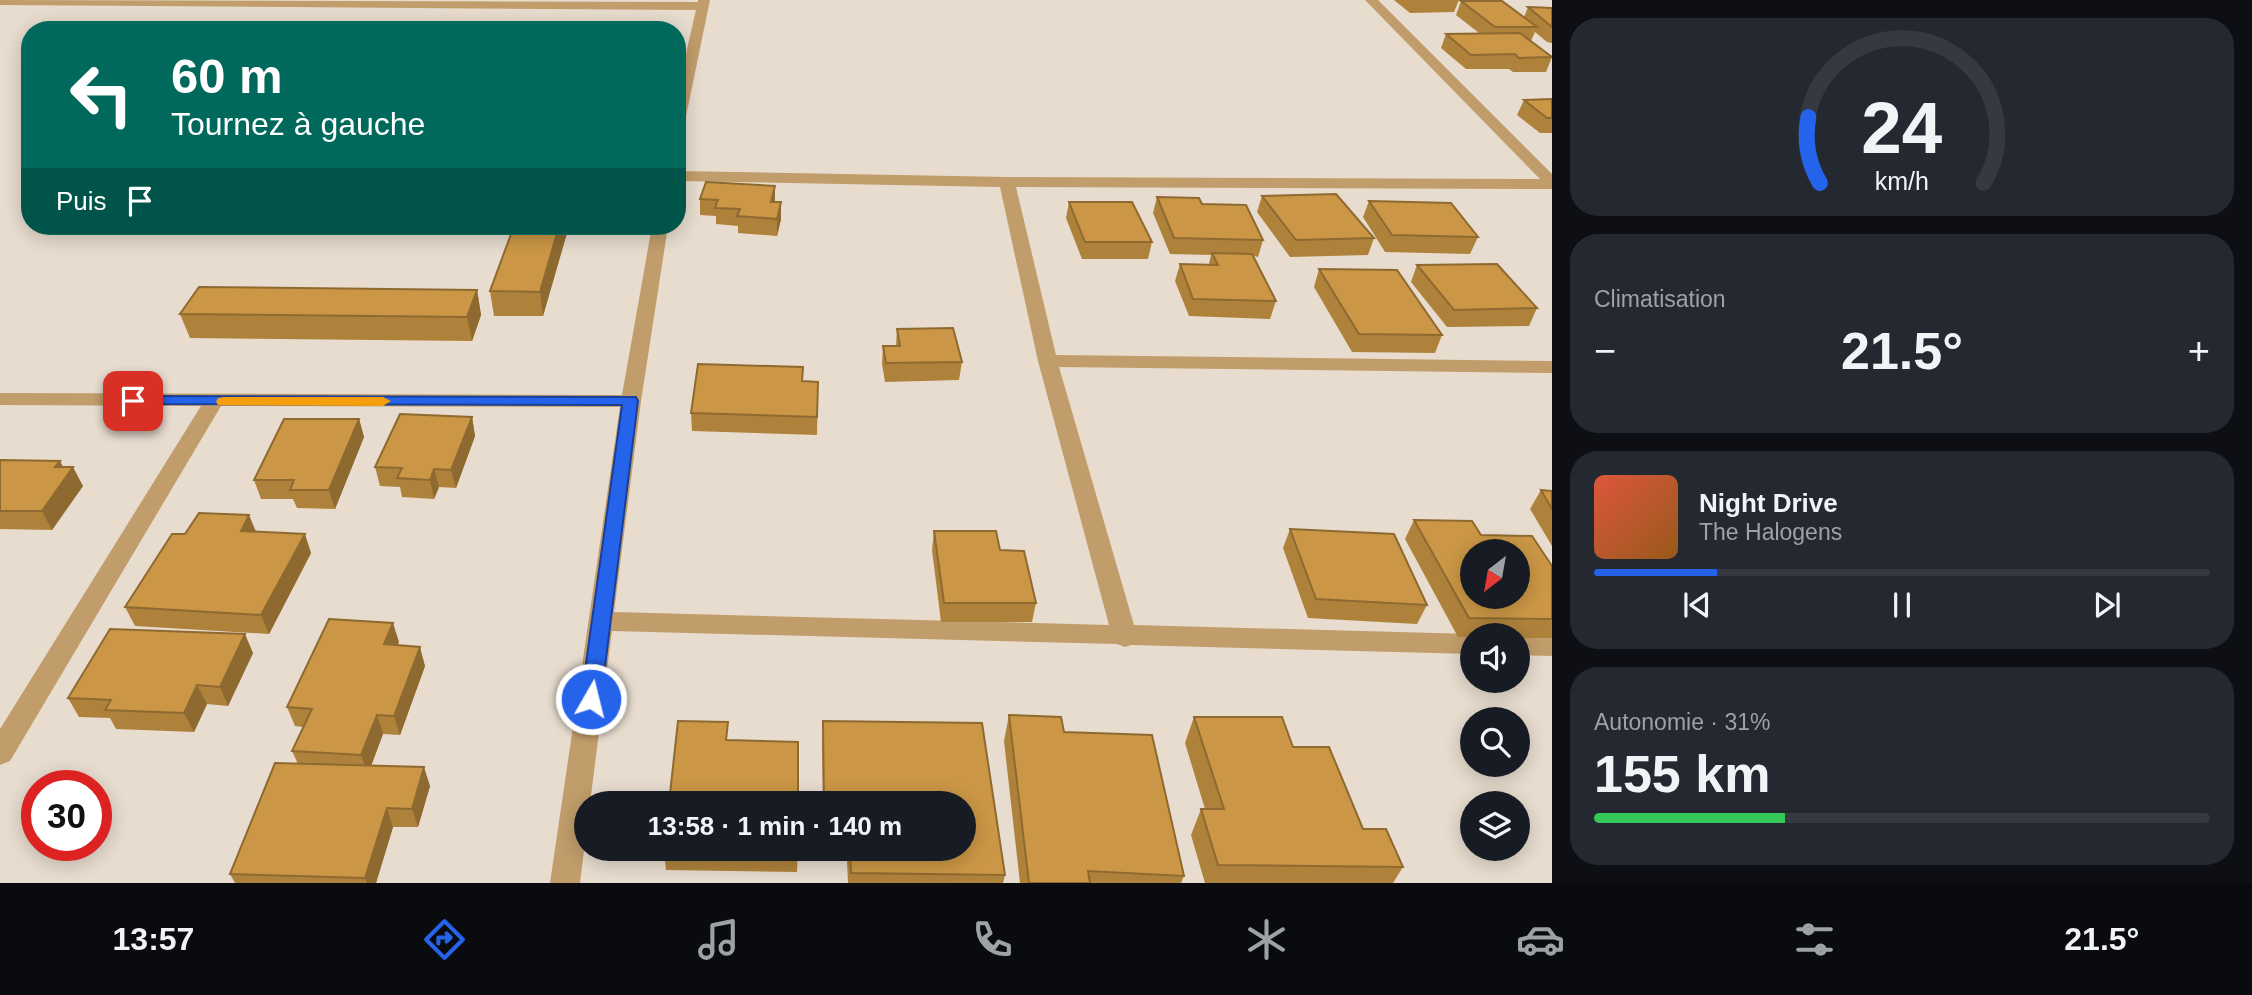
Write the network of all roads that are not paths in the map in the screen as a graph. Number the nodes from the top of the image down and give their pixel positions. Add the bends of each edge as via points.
1 (1371, 0) edge
2 (0, 1) edge
3 (203, 1) edge
4 (442, 1) edge
5 (703, 3) edge
6 (686, 83) edge
7 (686, 176) edge
8 (1007, 182) junction
9 (1552, 183) edge
10 (659, 235) edge
11 (1048, 361) junction
12 (1552, 367) edge
13 (0, 399) edge
14 (631, 401) junction
15 (213, 402) junction
16 (602, 621) junction
17 (1125, 637) junction
18 (1460, 644) edge
19 (1530, 645) edge
20 (1552, 646) edge
21 (11, 716) edge
22 (0, 753) edge
23 (565, 883) edge

1 - 9 street
2 - 3 street
3 - 4 street
4 - 5 street
5 - 6 street
7 - 8 street
8 - 9 street
8 - 11 street
10 - 14 street
11 - 12 street
11 - 17 street
13 - 15 street
14 - 15 street
14 - 16 street
15 - 21 street
16 - 17 street
16 - 23 street
17 - 18 street
19 - 20 street
21 - 22 street

